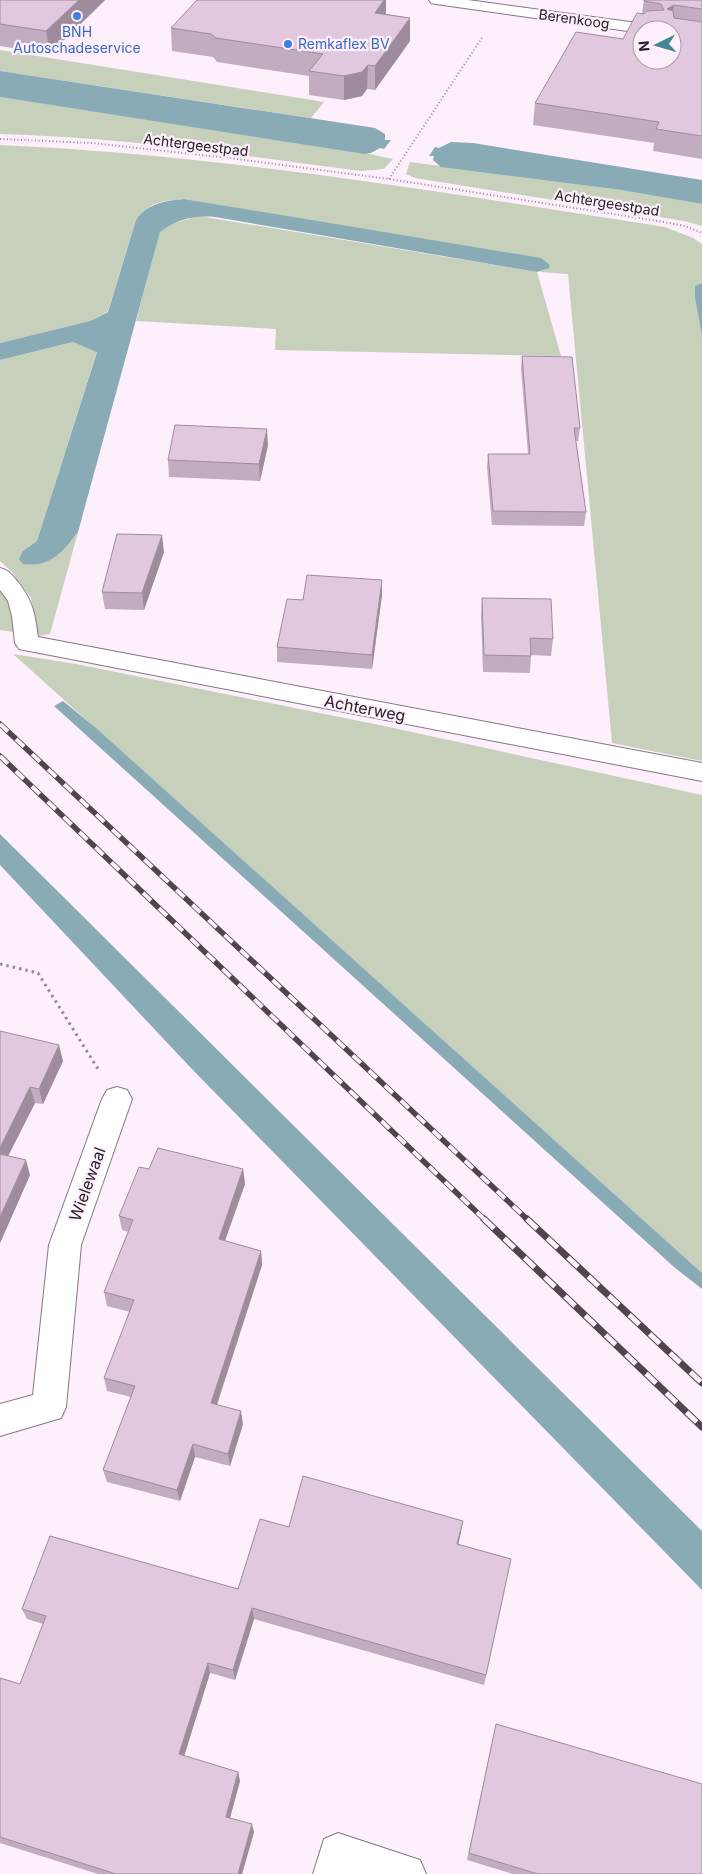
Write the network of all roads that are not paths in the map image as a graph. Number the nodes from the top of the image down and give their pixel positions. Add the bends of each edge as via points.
1 (436, 0) edge
2 (632, 27) edge
3 (0, 575) edge
4 (702, 772) edge
5 (117, 1099) road end
6 (0, 1420) edge
7 (333, 1874) edge
8 (406, 1874) edge

1 - 2 street, Berenkoog
3 - 4 street, Achterweg via 19,600 28,643
5 - 6 street, Wielewaal via 65,1245 49,1406
7 - 8 street via 338,1852

